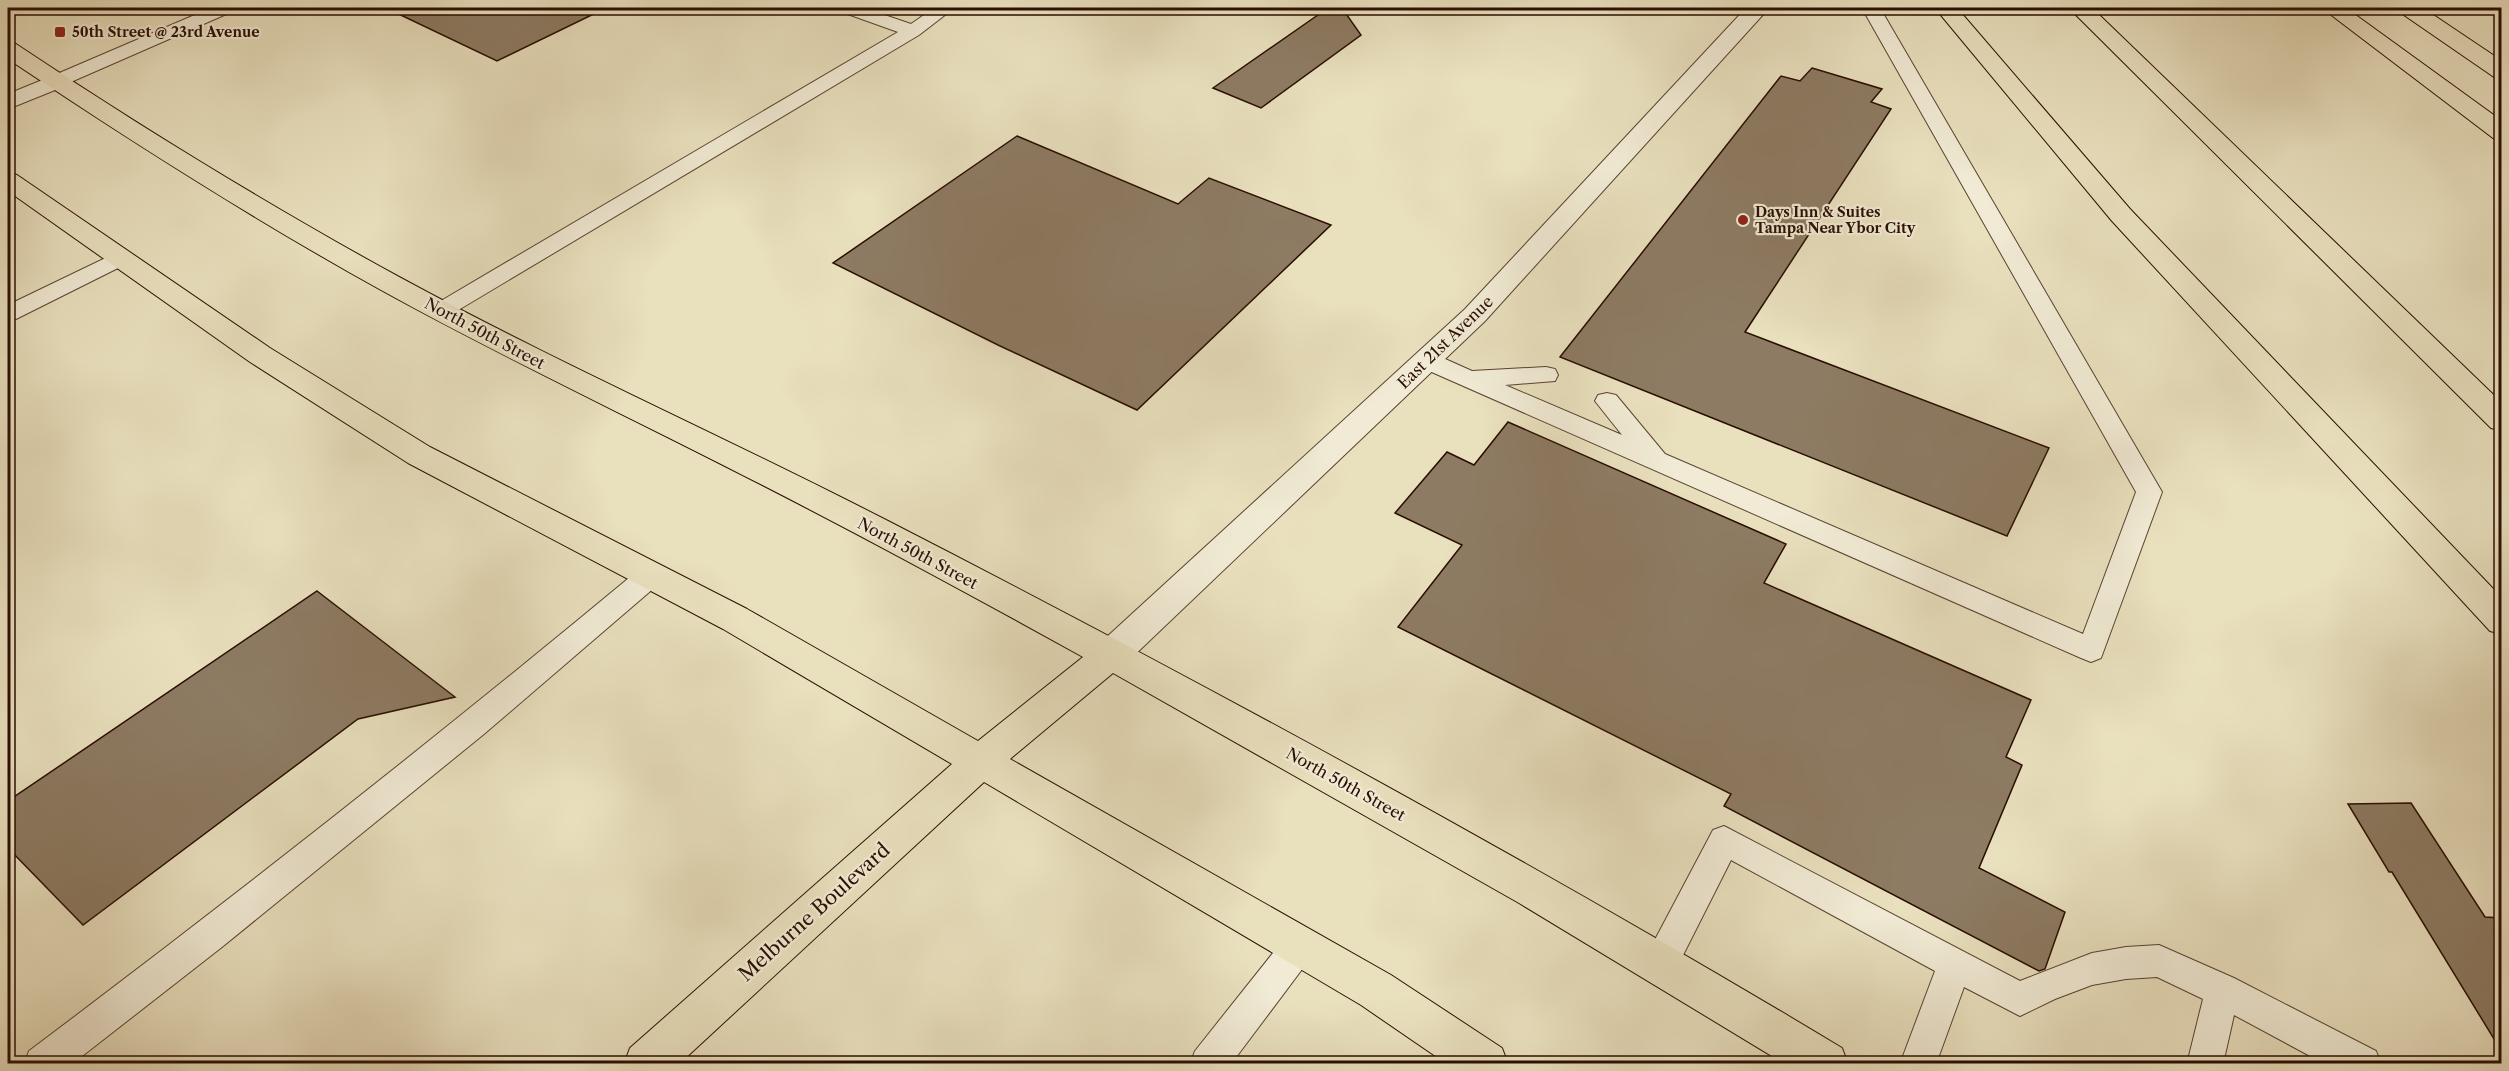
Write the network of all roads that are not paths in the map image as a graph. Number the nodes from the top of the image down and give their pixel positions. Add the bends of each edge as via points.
1 (225, 8) edge
2 (848, 8) edge
3 (945, 8) edge
4 (1758, 8) edge
5 (1871, 8) edge
6 (1946, 8) edge
7 (2080, 8) edge
8 (2333, 8) edge
9 (2409, 8) edge
10 (913, 31) junction
11 (8, 48) edge
12 (2502, 72) edge
13 (57, 81) junction
14 (8, 102) edge
15 (2502, 133) edge
16 (8, 180) edge
17 (120, 258) junction
18 (442, 310) junction
19 (8, 314) edge
20 (1426, 360) junction
21 (1546, 375) dead end
22 (1468, 379) junction
23 (1608, 401) dead end
24 (2502, 421) edge
25 (1659, 462) junction
26 (651, 575) junction
27 (2502, 621) edge
28 (1111, 655) junction
29 (982, 760) junction
30 (1300, 945) junction
31 (1661, 963) junction
32 (1955, 964) junction
33 (2222, 990) junction
34 (42, 1064) edge
35 (646, 1064) edge
36 (1208, 1064) edge
37 (1486, 1064) edge
38 (1826, 1064) edge
39 (1918, 1064) edge
40 (2205, 1064) edge
41 (2363, 1064) edge

1 - 13 lane
2 - 10 lane
3 - 10 lane
4 - 20 street, East 21st Avenue via 1475,315
5 - 25 lane via 2149,492 2091,650
6 - 27 main road via 2121,215
7 - 24 main road
8 - 15 main road
9 - 12 main road
10 - 18 lane
11 - 13 main road, North 50th Street
13 - 14 street
13 - 18 main road, North 50th Street via 166,151
16 - 17 main road
17 - 19 lane
17 - 26 main road via 260,355 419,455
18 - 28 main road, North 50th Street via 830,505
20 - 22 lane
20 - 28 street, East 21st Avenue
21 - 22 lane
22 - 25 lane
23 - 25 lane
26 - 29 main road
26 - 34 lane via 473,725 210,936
28 - 29 main road, Melburne Boulevard
28 - 31 main road, North 50th Street via 1456,844
29 - 30 main road
29 - 35 main road, Melburne Boulevard
30 - 36 lane
30 - 37 main road via 1376,990
31 - 32 lane via 1724,840
31 - 38 main road, North 50th Street
32 - 33 lane via 2020,999 2092,969 2159,961
32 - 39 lane
33 - 40 lane
33 - 41 lane

